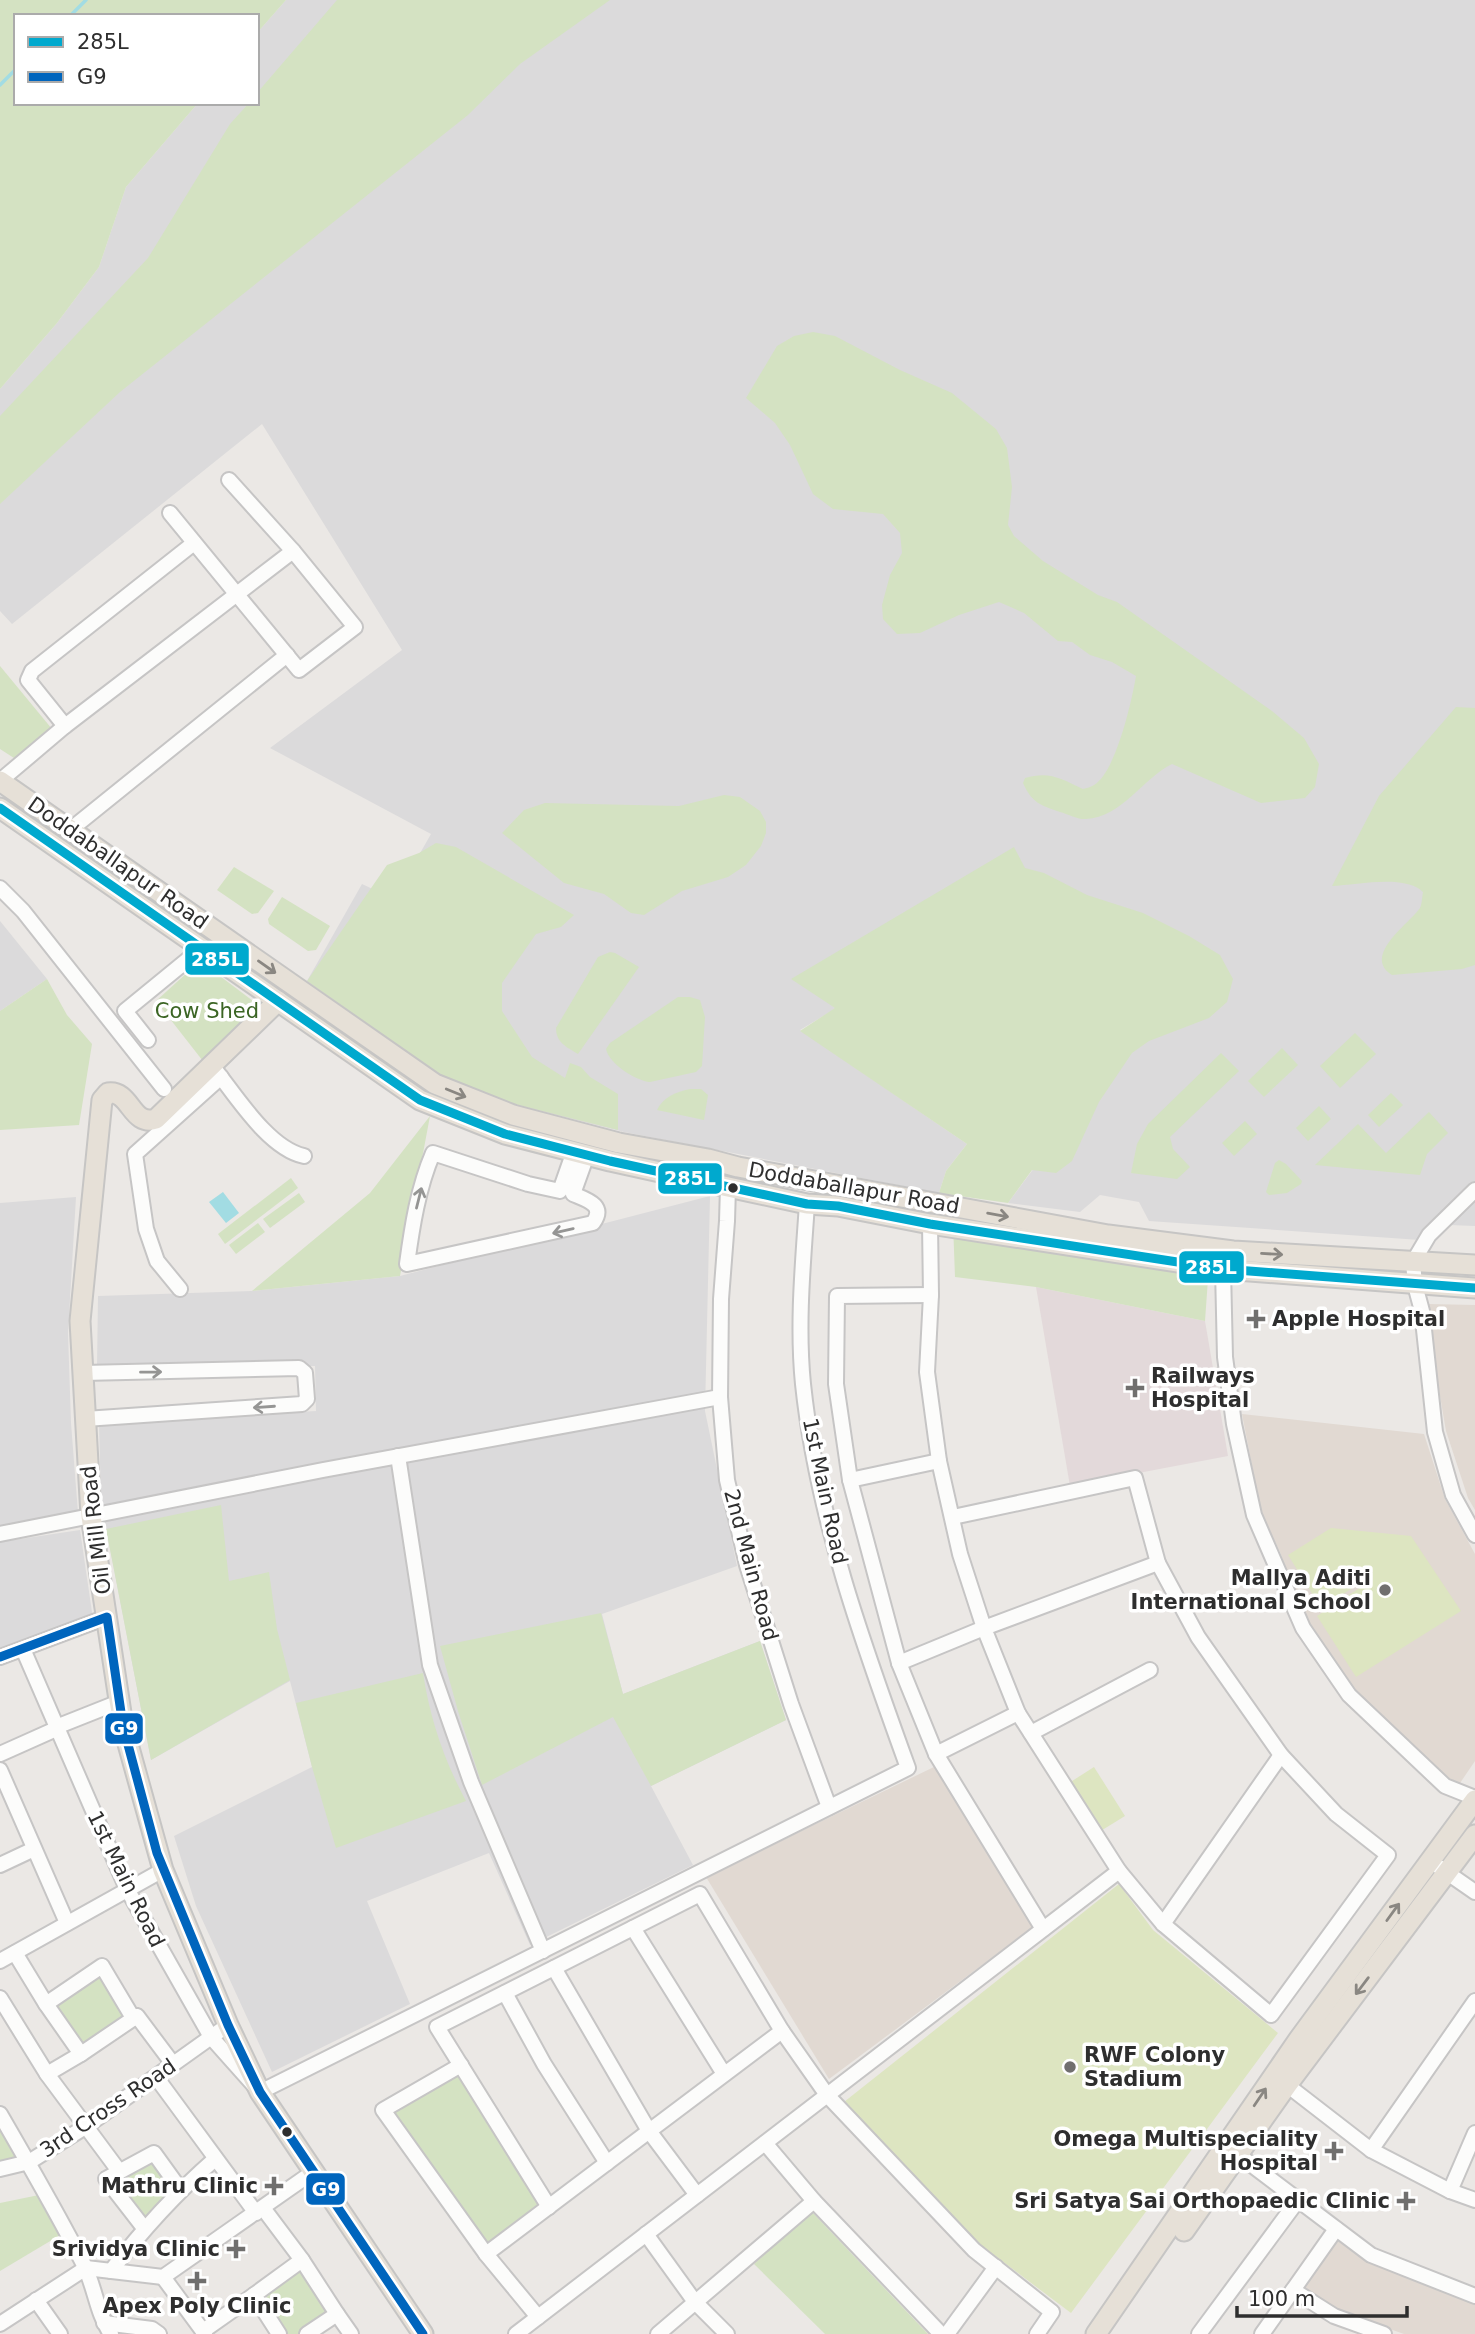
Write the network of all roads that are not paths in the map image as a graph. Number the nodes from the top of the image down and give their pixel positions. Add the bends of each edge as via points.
1 (229, 480) dead end
2 (170, 513) dead end
3 (194, 543) junction
4 (293, 551) junction
5 (237, 595) junction
6 (287, 655) junction
7 (65, 726) junction
8 (0, 781) edge
9 (0, 808) edge
10 (70, 830) junction
11 (0, 888) edge
12 (202, 948) junction
13 (278, 1001) junction
14 (148, 1040) dead end
15 (217, 1071) junction
16 (164, 1089) dead end
17 (159, 1124) junction
18 (580, 1153) junction
19 (624, 1154) junction
20 (304, 1156) dead end
21 (728, 1187) junction
22 (1475, 1190) edge
23 (566, 1193) junction
24 (807, 1203) junction
25 (930, 1224) junction
26 (1413, 1262) junction
27 (1475, 1265) edge
28 (1223, 1269) junction
29 (1415, 1284) junction
30 (1475, 1288) edge
31 (180, 1289) dead end
32 (931, 1295) junction
33 (83, 1373) junction
34 (720, 1397) junction
35 (85, 1419) junction
36 (398, 1456) junction
37 (939, 1461) junction
38 (850, 1480) junction
39 (91, 1516) junction
40 (953, 1517) junction
41 (0, 1534) edge
42 (1475, 1535) edge
43 (1158, 1563) junction
44 (107, 1617) junction
45 (984, 1628) junction
46 (23, 1649) junction
47 (0, 1657) edge
48 (899, 1663) junction
49 (1150, 1671) dead end
50 (119, 1702) junction
51 (1018, 1713) junction
52 (56, 1728) junction
53 (1031, 1733) junction
54 (0, 1754) edge
55 (936, 1754) junction
56 (1281, 1755) junction
57 (0, 1770) edge
58 (1445, 1786) junction
59 (1475, 1799) edge
60 (829, 1807) junction
61 (1461, 1818) junction
62 (1475, 1835) edge
63 (34, 1849) junction
64 (1430, 1861) junction
65 (0, 1865) edge
66 (163, 1870) junction
67 (1119, 1871) junction
68 (1447, 1872) junction
69 (127, 1889) junction
70 (1475, 1892) edge
71 (67, 1923) junction
72 (1163, 1924) junction
73 (633, 1928) junction
74 (1043, 1929) junction
75 (543, 1951) junction
76 (15, 1953) junction
77 (0, 1961) edge
78 (554, 1968) junction
79 (505, 1993) junction
80 (0, 1998) edge
81 (1475, 2001) edge
82 (47, 2004) junction
83 (133, 2018) junction
84 (228, 2025) junction
85 (782, 2031) junction
86 (211, 2037) junction
87 (81, 2054) junction
88 (173, 2064) junction
89 (461, 2064) junction
90 (47, 2074) junction
91 (724, 2074) junction
92 (156, 2077) junction
93 (1287, 2085) junction
94 (260, 2092) junction
95 (827, 2095) junction
96 (0, 2114) edge
97 (85, 2127) junction
98 (649, 2131) junction
99 (1475, 2133) edge
100 (765, 2143) junction
101 (1233, 2150) junction
102 (1371, 2150) junction
103 (215, 2159) junction
104 (29, 2162) junction
105 (607, 2163) junction
106 (0, 2169) edge
107 (120, 2171) junction
108 (313, 2172) junction
109 (180, 2189) junction
110 (1450, 2191) junction
111 (697, 2195) junction
112 (1298, 2200) junction
113 (1475, 2200) edge
114 (814, 2202) junction
115 (549, 2207) junction
116 (260, 2210) junction
117 (144, 2228) junction
118 (1336, 2229) junction
119 (646, 2234) junction
120 (486, 2254) junction
121 (302, 2260) junction
122 (996, 2267) junction
123 (86, 2268) junction
124 (111, 2271) junction
125 (163, 2277) junction
126 (1293, 2290) junction
127 (254, 2295) junction
128 (1475, 2296) edge
129 (36, 2300) junction
130 (695, 2302) junction
131 (337, 2314) junction
132 (2, 2317) edge
133 (538, 2317) junction
134 (108, 2329) edge
135 (204, 2332) edge
136 (60, 2334) edge
137 (159, 2334) edge
138 (279, 2334) edge
139 (307, 2334) edge
140 (351, 2334) edge
141 (424, 2334) edge
142 (516, 2334) edge
143 (658, 2334) edge
144 (726, 2334) edge
145 (944, 2334) edge
146 (1037, 2334) edge
147 (1096, 2334) edge
148 (1110, 2334) edge
149 (1199, 2334) edge
150 (1262, 2334) edge
151 (1384, 2334) edge

1 - 4 street
2 - 3 street
3 - 5 street
3 - 7 street via 32,671 28,680
4 - 5 street
4 - 6 street via 355,628 299,670
5 - 6 street
5 - 7 street
6 - 10 street
7 - 8 street
8 - 10 main road, Doddaballapur Road
9 - 12 main road, Doddaballapur Road
10 -> 19 main road, Doddaballapur Road via 435,1084
11 - 16 street
12 - 13 main road, Doddaballapur Road
12 - 14 street via 125,1011
13 - 15 main road
13 - 18 main road, Doddaballapur Road via 420,1100 505,1133
15 - 17 main road
15 - 20 street via 260,1126 293,1154
17 - 31 street via 135,1154 146,1229 157,1261
17 - 33 main road, Oil Mill Road via 140,1118 115,1092 102,1100 80,1321
18 - 19 main road, Doddaballapur Road
18 - 23 street
19 - 21 main road, Doddaballapur Road
19 -> 26 main road, Doddaballapur Road via 804,1180 1108,1235 1233,1251
21 - 24 main road, Doddaballapur Road
21 - 34 street, 2nd Main Road
22 - 26 street via 1429,1235
23 -> 23 street via 591,1201 596,1221 407,1264 412,1225 433,1153
24 - 25 main road, Doddaballapur Road
24 - 60 street, 1st Main Road via 801,1289 803,1383 814,1457 832,1539 908,1768
25 - 28 main road, Doddaballapur Road
25 - 32 street
26 - 27 main road, Doddaballapur Road
26 - 29 street
28 - 29 main road, Doddaballapur Road
28 - 58 street via 1225,1357 1254,1515 1303,1628 1349,1696
29 - 30 main road, Doddaballapur Road
29 - 42 street via 1435,1432 1453,1495
32 - 37 street via 927,1372
32 - 38 street via 837,1296 836,1384
33 - 35 main road, Oil Mill Road
33 -> 35 street via 299,1368 305,1373 307,1399 302,1404
34 - 36 street
34 - 60 street, 2nd Main Road via 727,1480 747,1565
35 - 39 main road, Oil Mill Road
36 - 39 street
36 - 75 street via 430,1665 471,1782
37 - 38 street
37 - 40 street
38 - 48 street
39 - 41 street
39 - 44 main road, Oil Mill Road
40 - 43 street via 1135,1478
40 - 45 street
43 - 45 street
43 - 56 street via 1198,1637
44 - 46 street
44 - 50 main road, Oil Mill Road
45 - 48 street
45 - 51 street
46 - 47 street
46 - 52 street, 1st Main Road
48 - 55 street
49 - 53 street
50 - 52 street
50 - 66 main road, Oil Mill Road
51 - 53 street
51 - 55 street
52 - 54 street
52 - 69 street, 1st Main Road
53 - 67 street
55 - 74 street
56 - 72 street
56 - 72 street via 1336,1814 1388,1855 1271,2015
57 - 63 street
58 - 59 street
58 - 61 street
59 - 61 main road
60 - 75 street
61 - 64 main road
62 - 68 main road
63 - 65 street
63 - 71 street
64 - 68 street
101 -> 64 main road via 1299,2039
66 - 69 street
66 - 84 main road, Oil Mill Road
67 - 72 street
67 - 74 street
68 - 70 street
68 -> 93 main road
69 - 71 street
69 - 86 street, 1st Main Road
71 - 76 street
73 - 78 street
73 - 85 street via 700,1894
73 - 91 street
74 - 95 street
75 - 94 street
76 - 77 street
76 - 82 street
78 - 79 street
78 - 98 street
79 - 89 street via 437,2027
79 - 105 street
80 - 90 street
81 - 102 street
82 - 83 street via 102,1966
82 - 87 street
83 - 87 street
83 - 88 street via 137,2016
84 - 86 street, 3rd Cross Road
84 - 94 main road, Oil Mill Road
85 - 91 street
85 - 95 street
86 - 88 street, 3rd Cross Road
86 - 94 street, 1st Main Road
87 - 90 street
88 - 92 street, 3rd Cross Road
89 - 115 street
89 - 120 street via 383,2110
90 - 97 street
91 - 98 street
92 - 97 street, 3rd Cross Road
92 - 103 street
93 - 101 main road
93 - 102 street
94 - 108 main road, Oil Mill Road
95 - 100 street
95 - 122 street via 974,2250
96 - 104 street
97 - 104 street, 3rd Cross Road
97 - 107 street
98 - 105 street
98 - 111 street
99 - 110 street
100 - 111 street
100 - 114 street
101 - 112 street
101 - 147 main road
101 - 148 main road
102 - 110 street
103 - 109 street
103 - 116 street
104 - 106 street, 3rd Cross Road
104 - 123 street
105 - 115 street
107 - 109 street via 154,2152
107 - 117 street via 106,2179
108 - 116 street
108 - 141 main road, Oil Mill Road
109 - 117 street
110 - 113 street
111 - 119 street
112 - 118 street
112 - 149 street
114 - 130 street
114 - 145 street
115 - 120 street
116 - 121 street
116 - 125 street
117 - 124 street
118 - 126 street
118 - 128 street via 1371,2255
119 - 130 street
119 - 133 street
120 - 133 street
121 - 127 street
121 - 131 street
122 - 145 street
122 - 146 street via 1052,2312
123 - 124 street
123 - 129 street
123 - 134 street
124 - 125 street
125 - 135 street
126 - 150 street
126 - 151 street via 1334,2316
127 - 135 street
127 - 138 street
129 - 132 street
129 - 136 street
130 - 143 street
130 - 144 street
131 - 139 street
131 - 140 street
133 - 142 street
134 - 137 street via 152,2329

